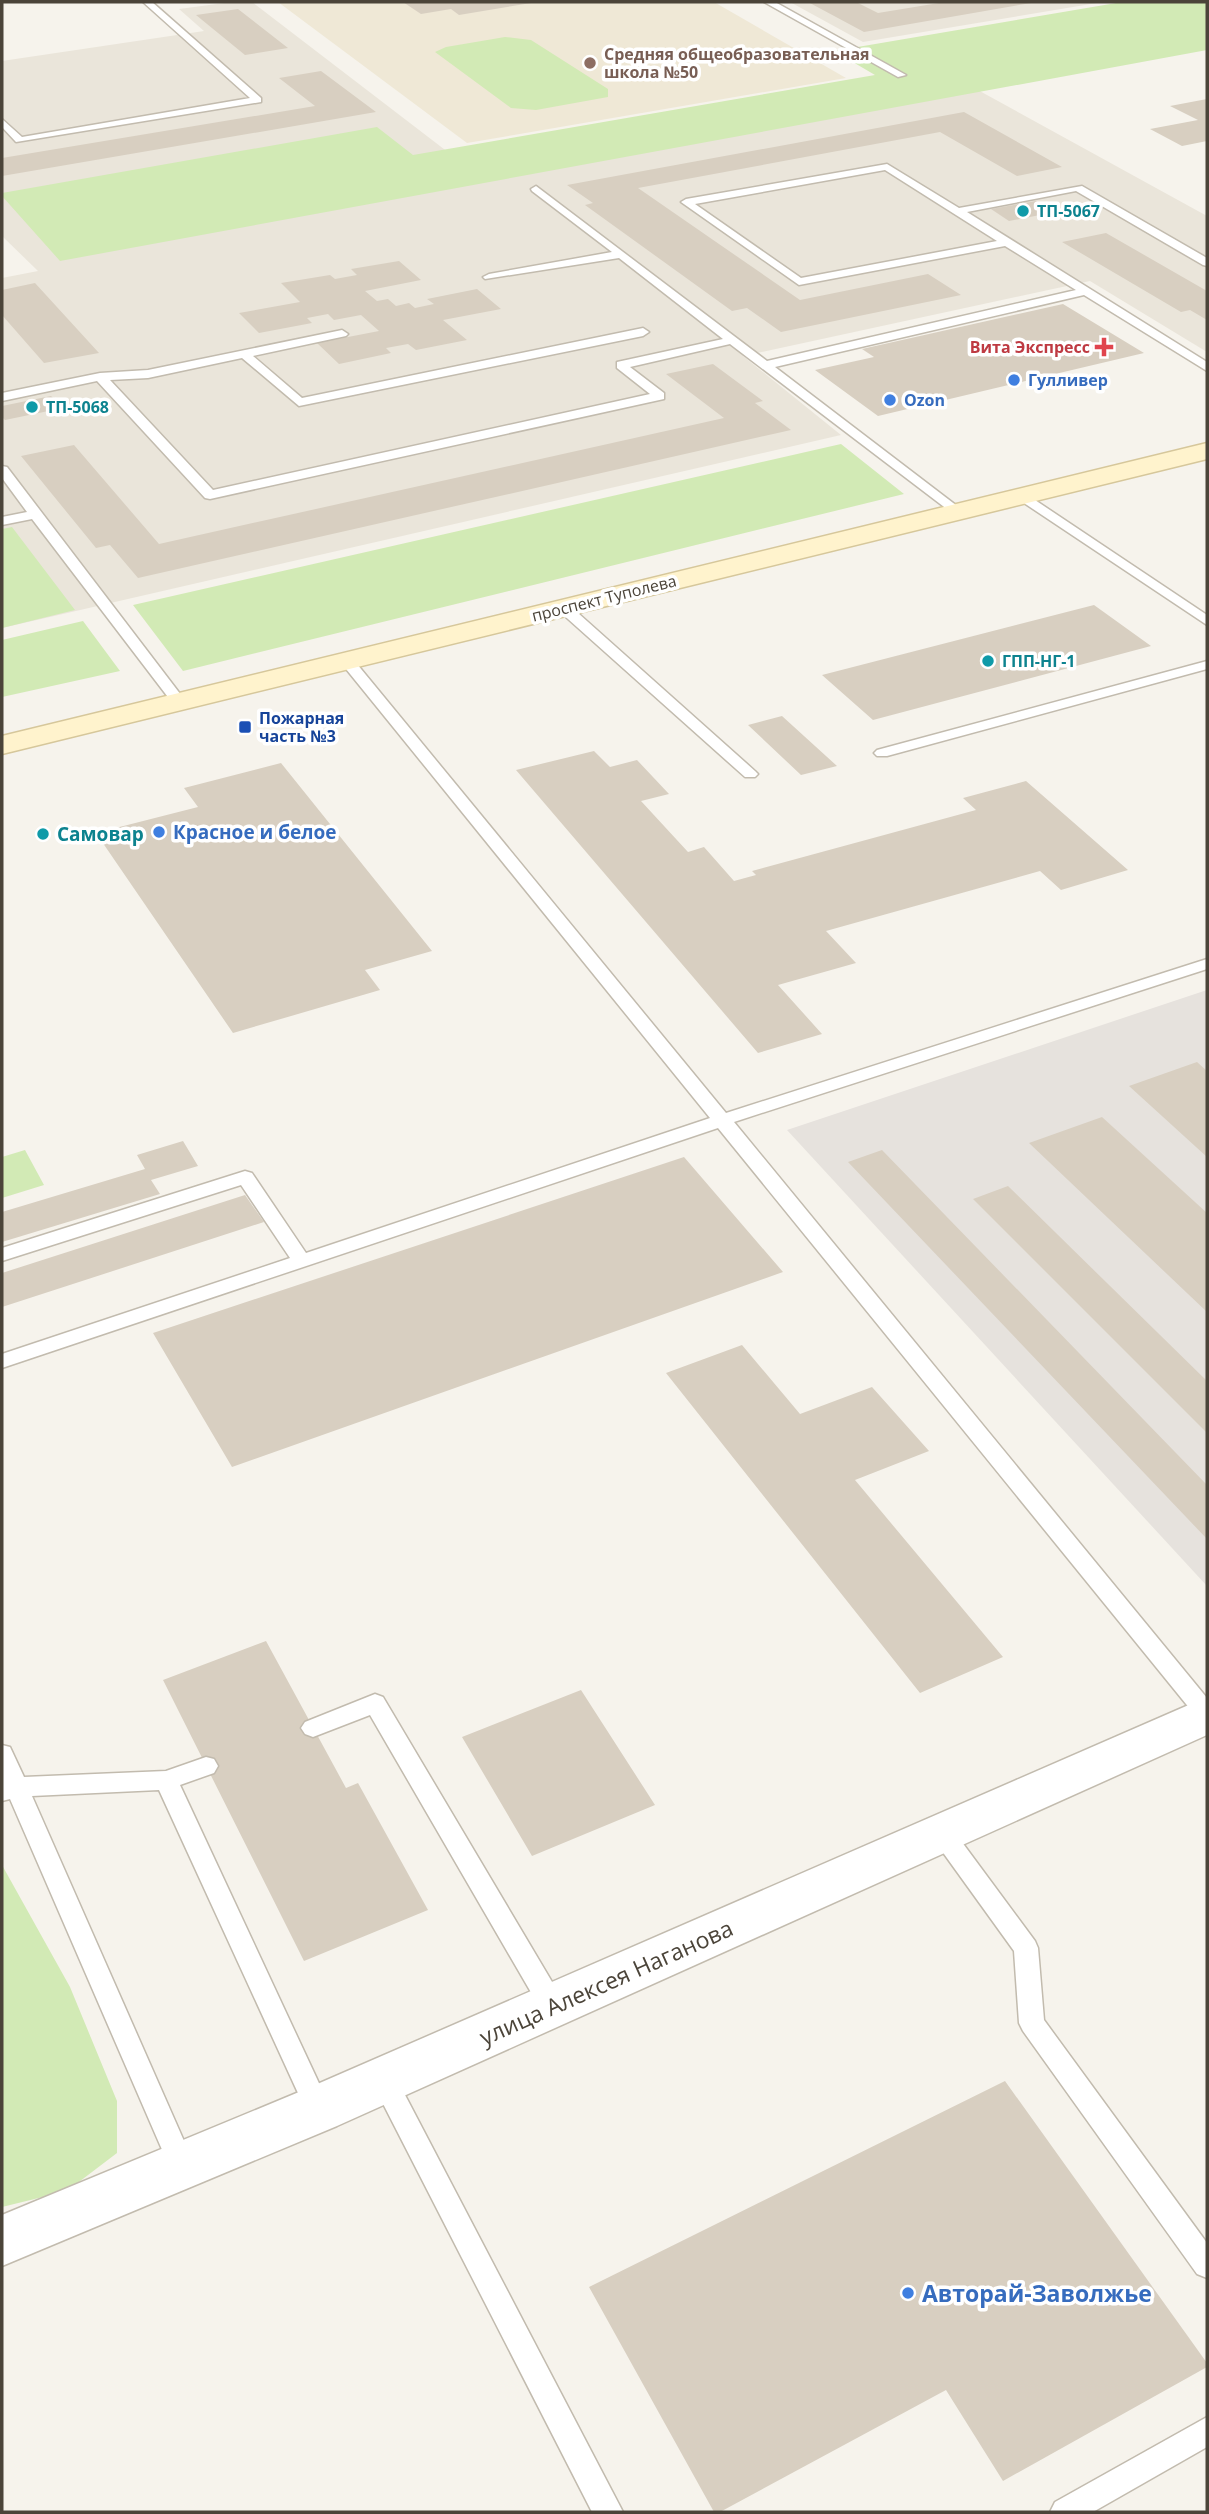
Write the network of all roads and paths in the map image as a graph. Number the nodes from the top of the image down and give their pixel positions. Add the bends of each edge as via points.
1 (147, 2) edge
2 (769, 2) edge
3 (901, 75) dead end
4 (2, 122) edge
5 (536, 189) dead end
6 (958, 211) junction
7 (1007, 242) junction
8 (622, 254) junction
9 (1207, 263) edge
10 (489, 277) dead end
11 (1086, 291) junction
12 (643, 332) dead end
13 (342, 334) dead end
14 (733, 340) junction
15 (245, 355) junction
16 (766, 365) junction
17 (1207, 367) edge
18 (100, 377) junction
19 (2, 397) edge
20 (1207, 451) edge
21 (2, 470) edge
22 (1023, 496) junction
23 (956, 512) junction
24 (35, 513) junction
25 (2, 521) edge
26 (564, 608) junction
27 (1207, 621) edge
28 (348, 660) junction
29 (1207, 665) edge
30 (179, 702) junction
31 (2, 745) edge
32 (882, 753) dead end
33 (750, 774) dead end
34 (1207, 964) edge
35 (723, 1120) junction
36 (2, 1255) edge
37 (302, 1261) junction
38 (2, 1361) edge
39 (1207, 1714) edge
40 (313, 1728) dead end
41 (2, 1754) edge
42 (206, 1766) dead end
43 (166, 1780) junction
44 (9, 1790) edge
45 (942, 1833) junction
46 (552, 2005) junction
47 (384, 2080) junction
48 (318, 2109) junction
49 (182, 2167) junction
50 (2, 2241) edge
51 (1207, 2265) edge
52 (1207, 2431) edge
53 (608, 2512) edge
54 (1065, 2512) edge

1 - 4 lane via 258,100 20,140
2 - 3 lane
5 - 8 lane
6 - 7 lane
6 - 7 lane via 887,167 686,202 799,282
6 - 9 lane via 1078,188
7 - 11 lane
8 - 10 lane
8 - 14 lane
11 - 16 lane
11 - 17 lane
12 - 15 lane via 299,402
13 - 15 lane
14 - 16 lane
14 - 18 lane via 621,365 660,396 210,495
15 - 18 lane via 148,374
16 - 23 lane
18 - 19 lane
20 - 22 main road, проспект Туполева
21 - 24 lane
22 - 23 main road, проспект Туполева
22 - 27 lane
23 - 26 main road, проспект Туполева
24 - 25 lane
24 - 30 lane
26 - 28 main road, проспект Туполева
26 - 33 lane
28 - 30 main road, проспект Туполева
28 - 35 lane
29 - 32 lane
30 - 31 main road, проспект Туполева
34 - 35 lane
35 - 37 lane
35 - 39 lane
36 - 37 lane via 245,1177
37 - 38 lane
39 - 45 street, улица Алексея Наганова
40 - 46 lane via 375,1703
41 - 44 lane
42 - 43 lane
43 - 44 lane
43 - 48 lane
44 - 49 lane
45 - 46 street, улица Алексея Наганова
45 - 51 lane via 1026,1948 1032,2023
46 - 47 street, улица Алексея Наганова
47 - 48 street, улица Алексея Наганова
47 - 53 lane
48 - 49 street, улица Алексея Наганова
49 - 50 street, улица Алексея Наганова
52 - 54 lane

